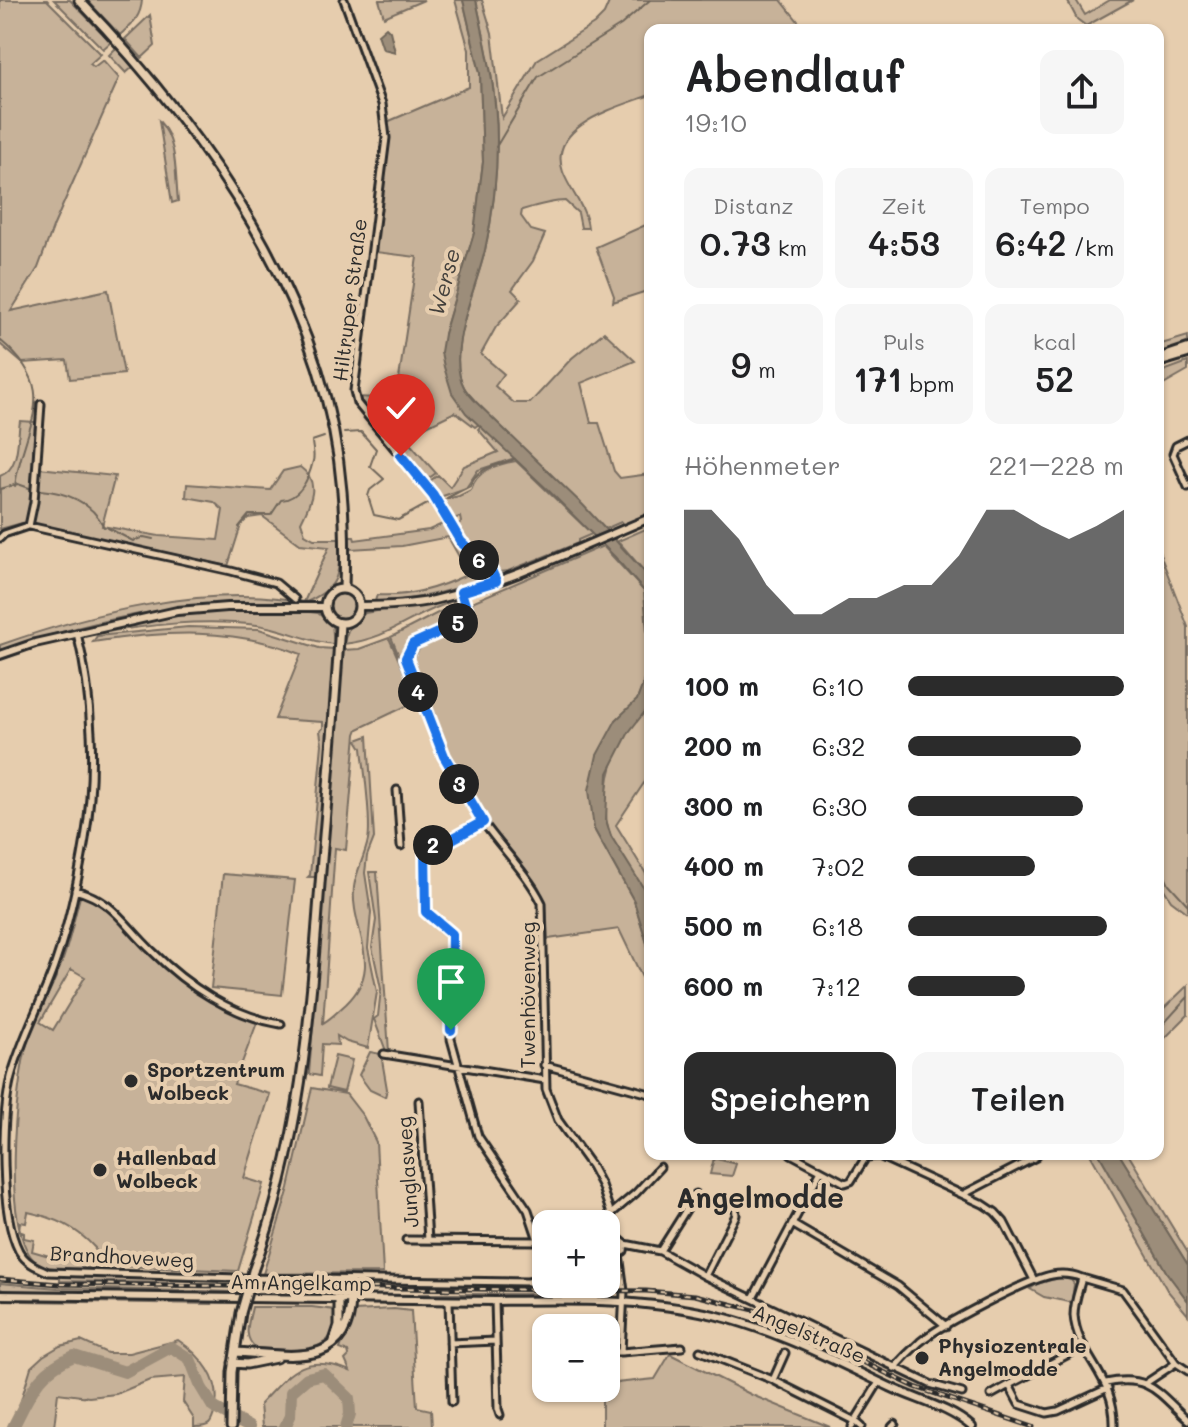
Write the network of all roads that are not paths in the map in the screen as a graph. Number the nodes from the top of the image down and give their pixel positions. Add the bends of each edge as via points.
1 (79, 0) edge
2 (344, 0) edge
3 (1188, 351) edge
4 (1164, 358) edge
5 (41, 404) dead end
6 (1188, 440) edge
7 (1188, 487) edge
8 (644, 521) edge
9 (29, 526) junction
10 (0, 538) edge
11 (496, 581) junction
12 (344, 589) junction
13 (461, 592) junction
14 (295, 599) dead end
15 (360, 606) junction
16 (325, 607) junction
17 (340, 623) junction
18 (77, 633) junction
19 (0, 655) edge
20 (397, 790) dead end
21 (483, 822) junction
22 (401, 846) dead end
23 (75, 890) junction
24 (281, 1024) dead end
25 (384, 1054) dead end
26 (544, 1065) junction
27 (459, 1066) junction
28 (545, 1080) junction
29 (644, 1092) edge
30 (419, 1101) dead end
31 (802, 1160) edge
32 (865, 1160) edge
33 (888, 1160) edge
34 (1030, 1160) edge
35 (660, 1167) dead end
36 (821, 1170) junction
37 (696, 1194) dead end
38 (963, 1194) junction
39 (735, 1204) dead end
40 (609, 1210) edge
41 (616, 1210) edge
42 (532, 1222) edge
43 (792, 1224) junction
44 (9, 1226) junction
45 (0, 1228) edge
46 (620, 1238) edge
47 (406, 1240) dead end
48 (428, 1240) junction
49 (532, 1241) edge
50 (625, 1244) junction
51 (660, 1251) junction
52 (620, 1253) edge
53 (620, 1266) edge
54 (705, 1276) junction
55 (1082, 1278) junction
56 (1034, 1280) junction
57 (532, 1281) edge
58 (0, 1295) edge
59 (753, 1298) junction
60 (339, 1299) junction
61 (351, 1299) junction
62 (449, 1301) junction
63 (495, 1301) junction
64 (623, 1302) junction
65 (946, 1326) junction
66 (496, 1341) junction
67 (450, 1343) junction
68 (333, 1344) junction
69 (1084, 1346) junction
70 (682, 1347) dead end
71 (700, 1351) dead end
72 (235, 1352) junction
73 (621, 1352) joint
74 (785, 1353) dead end
75 (282, 1357) junction
76 (233, 1363) junction
77 (1176, 1363) junction
78 (894, 1368) junction
79 (1188, 1371) edge
80 (773, 1380) junction
81 (879, 1382) junction
82 (1146, 1383) junction
83 (1009, 1385) junction
84 (1107, 1386) junction
85 (962, 1393) dead end
86 (991, 1395) dead end
87 (452, 1402) dead end
88 (500, 1415) dead end
89 (1188, 1420) edge
90 (854, 1424) edge
91 (231, 1427) edge
92 (862, 1427) edge
93 (972, 1427) edge
94 (1114, 1427) edge

1 - 12 main road via 126,50 202,148 268,254 303,330 338,460
2 - 11 street, Hiltruper Straße via 382,104 386,138 354,391 357,403
3 - 4 street
5 - 9 street
6 - 7 street via 1173,454
8 - 11 street
9 - 10 street
9 - 14 street via 276,583
11 - 13 street
12 - 15 main road via 354,593
12 - 16 main road via 330,594
13 - 15 street via 413,603
13 - 21 street, Twenhövenweg via 467,611 464,621 413,644 407,665 444,756
15 - 17 main road via 351,621
16 - 17 main road via 329,618
16 - 18 street via 201,608
17 - 72 main road, bridge via 302,1086
18 - 19 street
18 - 23 street, Brandhoveweg via 86,678 90,787
20 - 22 street
21 - 26 street, Twenhövenweg via 542,903
21 - 27 street via 425,849 426,912 452,934 451,1039
23 - 24 street via 109,904 151,951 189,982 231,1009
23 - 44 street, Brandhoveweg via 55,964 10,1082 3,1153
25 - 27 street
26 - 28 street, Twenhövenweg
26 - 29 street
27 - 28 street
27 - 42 street via 478,1136
28 - 40 street, Twenhövenweg via 550,1104 591,1166
30 - 48 street, Junglasweg
31 - 36 street
32 - 36 street via 849,1182
33 - 38 street
34 - 38 street
35 - 41 street
36 - 43 street
37 - 51 street
38 - 56 street via 1004,1222
39 - 54 street via 736,1215
43 - 59 street
43 - 65 street via 898,1286
44 - 45 street
44 - 57 street, Brandhoveweg via 19,1251 32,1266 48,1272
46 - 50 street
47 - 48 street, Junglasweg
48 - 49 street, Junglasweg
50 - 51 street
50 - 52 street
51 - 54 street
53 - 64 street
54 - 59 street
55 - 56 street via 1067,1274
55 - 69 street via 1074,1313
55 - 77 street via 1123,1290
56 - 65 street
58 - 60 street, Am Angelkamp
59 - 78 street
60 - 61 street, Am Angelkamp
60 - 68 main road
61 - 62 street, Am Angelkamp
61 - 68 main road via 346,1329
62 - 63 street, Am Angelkamp
62 - 67 street
63 - 64 street, Am Angelkamp
63 - 66 street
64 - 73 street
64 - 81 street, Angelstraße via 692,1310 742,1323
65 - 78 street
66 - 67 street
66 - 88 street
67 - 87 street
68 - 75 main road via 314,1354
69 - 83 street
69 - 84 street
70 - 73 street
71 - 80 street
72 - 75 main road
72 - 76 main road
74 - 80 street
75 - 76 main road
76 - 91 main road
77 - 79 street
77 - 82 street
78 - 85 street
80 - 90 street
81 - 90 street
81 - 93 street, Angelstraße via 944,1409
82 - 84 street via 1129,1379
82 - 89 street
83 - 84 street via 1019,1404 1047,1413
83 - 86 street
84 - 94 street
90 - 92 street

